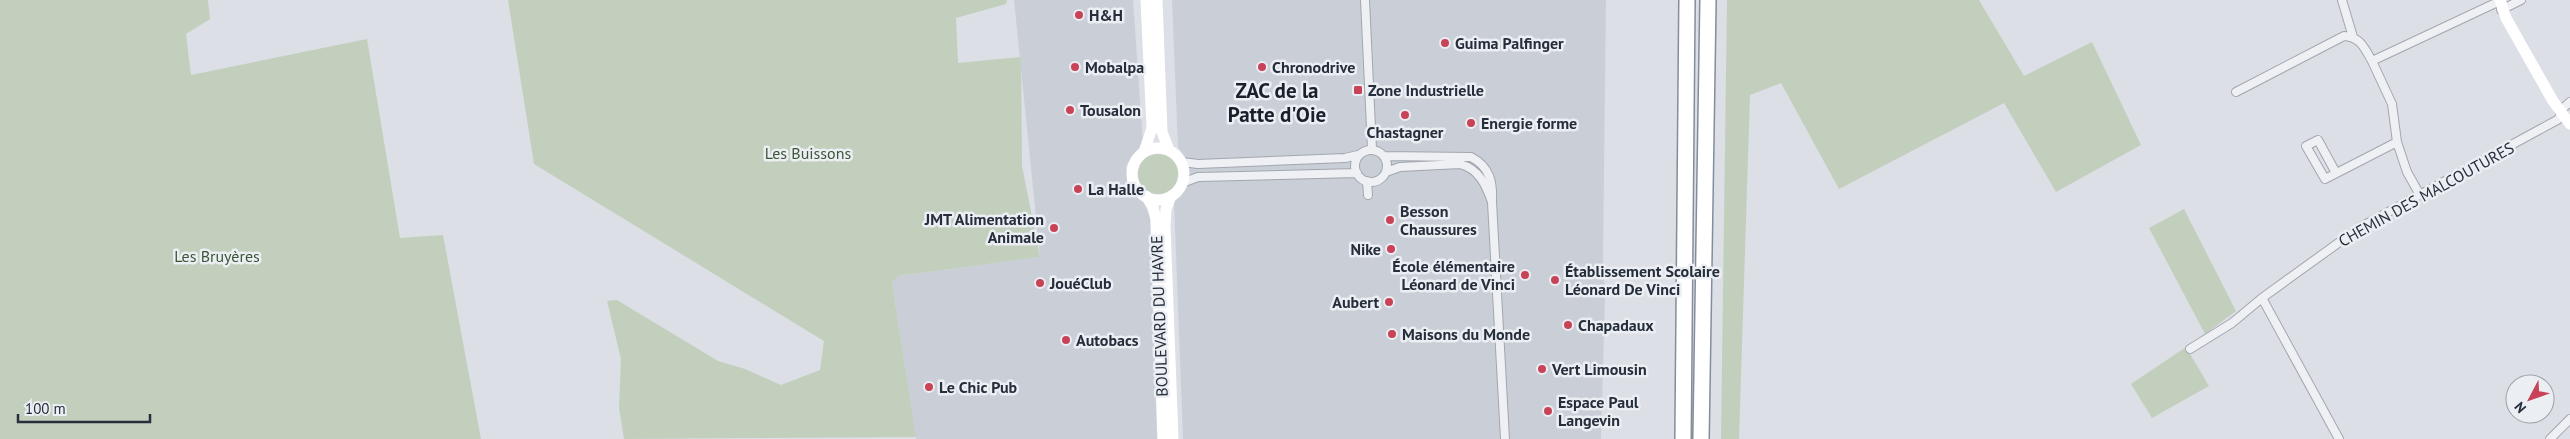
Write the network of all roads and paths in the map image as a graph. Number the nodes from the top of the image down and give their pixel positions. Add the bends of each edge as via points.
1 (1146, 0) edge
2 (1157, 0) edge
3 (1365, 0) edge
4 (1687, 0) edge
5 (1708, 0) edge
6 (2342, 0) edge
7 (2521, 0) edge
8 (2500, 3) edge
9 (2353, 37) junction
10 (2372, 61) junction
11 (2236, 92) dead end
12 (2570, 102) edge
13 (2561, 110) junction
14 (2570, 124) edge
15 (2397, 142) junction
16 (1372, 149) junction
17 (1169, 150) junction
18 (1144, 152) junction
19 (1358, 155) junction
20 (1384, 156) junction
21 (1182, 162) junction
22 (1386, 172) junction
23 (1357, 173) junction
24 (2336, 173) junction
25 (1367, 182) junction
26 (1182, 183) junction
27 (2420, 195) junction
28 (1146, 196) junction
29 (1171, 196) junction
30 (1368, 196) dead end
31 (1492, 202) junction
32 (2262, 298) junction
33 (2190, 348) dead end
34 (2570, 419) edge
35 (1163, 439) edge
36 (1173, 439) edge
37 (1504, 439) edge
38 (1683, 439) edge
39 (1701, 439) edge
40 (2339, 439) edge
41 (2550, 439) edge

1 - 18 main road, BOULEVARD DU HAVRE via 1152,128
2 - 17 main road via 1162,132
3 - 16 street
4 - 38 highway
5 - 39 highway
6 - 9 street
7 - 8 street
8 - 10 street
8 - 13 main road
9 - 10 street via 2363,44
9 - 11 street via 2344,36
10 - 15 street via 2392,104
12 - 13 street
13 - 14 main road
13 - 27 street, CHEMIN DES MALCOUTURES via 2560,119
15 - 24 street
15 - 27 street via 2407,172
16 - 19 street
16 - 20 street
17 - 18 main road via 1157,148
17 - 21 main road
18 - 28 main road, BOULEVARD DU HAVRE via 1136,161 1133,175 1136,186
19 - 21 street via 1198,164
19 - 23 street
20 - 22 street
20 - 31 street via 1471,157 1479,161 1491,178
21 - 26 main road
22 - 25 street via 1376,181
22 - 31 street via 1400,167 1460,164 1469,167 1486,185
23 - 25 street
23 - 26 street via 1198,176
24 - 24 street via 2325,178 2306,146 2318,140
25 - 30 street
26 - 29 main road, BOULEVARD DU HAVRE
27 - 32 street, CHEMIN DES MALCOUTURES via 2359,228
28 - 29 main road via 1158,200
28 - 35 main road, BOULEVARD DU HAVRE via 1156,220
29 - 36 main road, BOULEVARD DU HAVRE via 1165,226
31 - 37 street
32 - 33 street, CHEMIN DES MALCOUTURES via 2232,323
32 - 40 street
34 - 41 street

